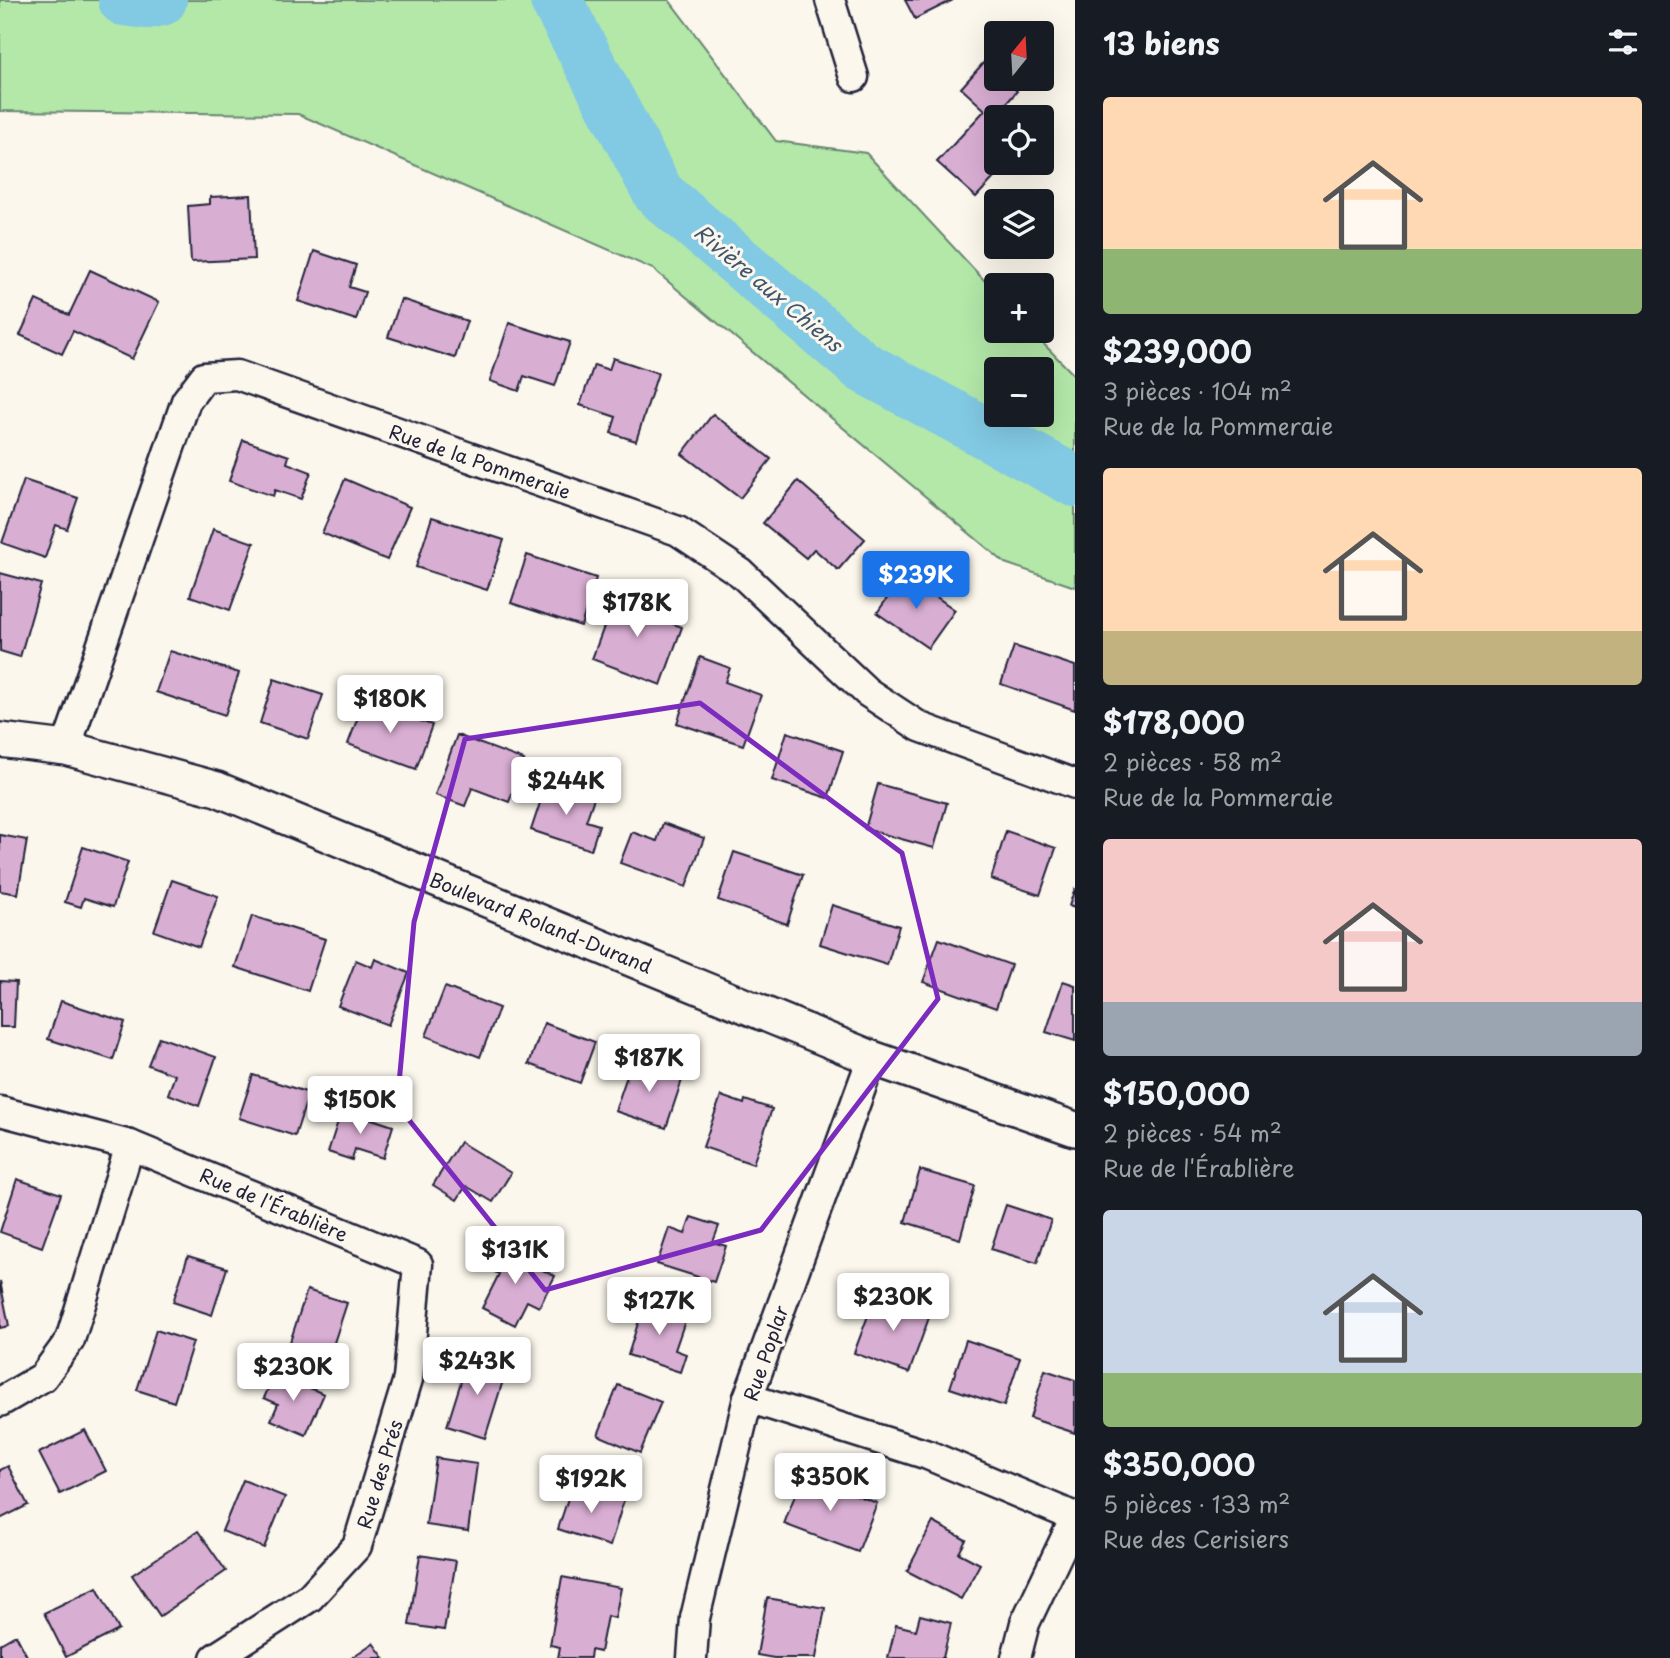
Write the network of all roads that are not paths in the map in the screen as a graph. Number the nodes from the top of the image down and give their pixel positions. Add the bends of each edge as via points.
1 (830, 0) edge
2 (854, 77) dead end
3 (0, 740) edge
4 (66, 748) junction
5 (1075, 784) edge
6 (872, 1058) junction
7 (0, 1111) edge
8 (1075, 1129) edge
9 (130, 1144) junction
10 (418, 1264) joint
11 (748, 1398) junction
12 (0, 1402) edge
13 (1075, 1517) edge
14 (215, 1658) edge
15 (692, 1658) edge
16 (1016, 1658) edge

1 - 2 street
3 - 4 street, Boulevard Roland-Durand
4 - 5 street, Rue de la Pommeraie via 186,401 204,377 237,375 678,531 741,573 867,692 920,727
4 - 6 street, Boulevard Roland-Durand via 217,789
6 - 8 street, Boulevard Roland-Durand
6 - 11 street, Rue Poplar
7 - 9 street, Rue de l'Érablière
9 - 10 street, Rue de l'Érablière
9 - 12 street via 70,1340 43,1377
10 - 14 street, Rue des Prés via 408,1380 357,1545 310,1597
11 - 13 street via 928,1455
11 - 15 street, Rue Poplar via 695,1618
13 - 16 street via 1025,1623

